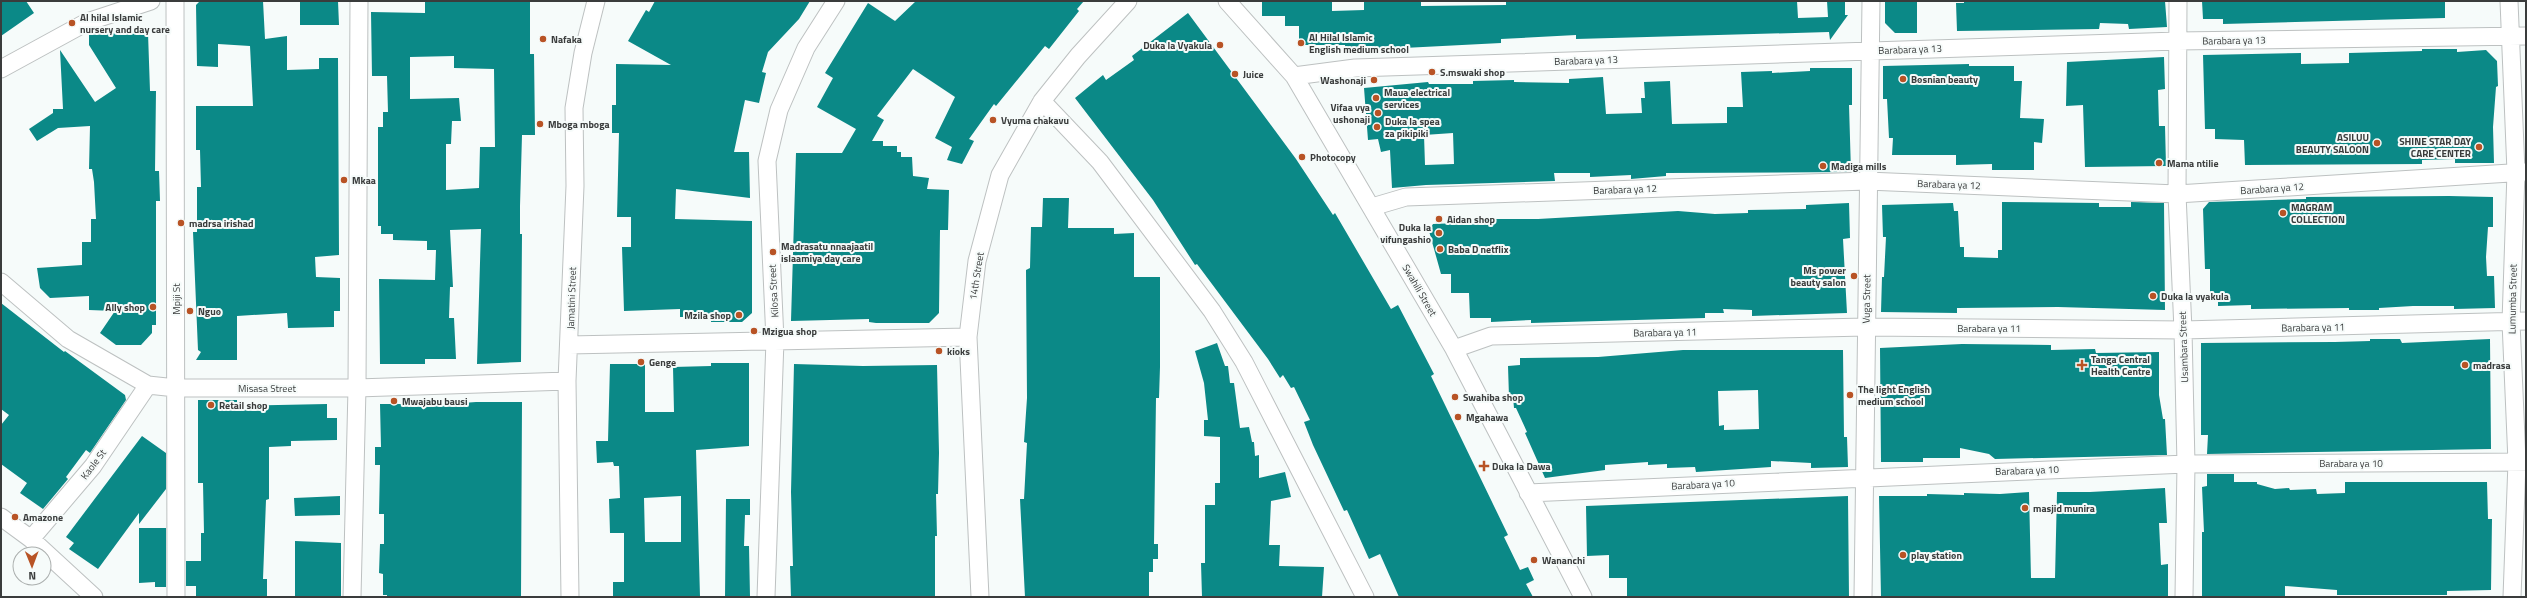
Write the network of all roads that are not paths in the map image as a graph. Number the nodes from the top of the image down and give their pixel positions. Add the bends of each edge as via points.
1 (151, 1) edge
2 (174, 1) edge
3 (359, 1) edge
4 (596, 1) edge
5 (836, 1) edge
6 (1128, 1) edge
7 (1227, 1) edge
8 (1871, 1) edge
9 (2178, 1) edge
10 (2509, 1) edge
11 (2518, 36) edge
12 (2177, 41) junction
13 (1870, 50) junction
14 (1, 69) edge
15 (1294, 76) junction
16 (1042, 101) junction
17 (2521, 172) edge
18 (1867, 181) junction
19 (2176, 194) junction
20 (1372, 207) junction
21 (1, 282) edge
22 (2518, 322) edge
23 (1865, 327) junction
24 (2183, 330) junction
25 (968, 337) junction
26 (775, 340) junction
27 (569, 345) junction
28 (1454, 349) junction
29 (567, 381) junction
30 (148, 385) junction
31 (176, 388) junction
32 (356, 388) junction
33 (2522, 462) edge
34 (2186, 464) junction
35 (1863, 477) junction
36 (1528, 493) junction
37 (1, 517) edge
38 (31, 539) junction
39 (94, 597) edge
40 (176, 597) edge
41 (352, 597) edge
42 (570, 597) edge
43 (766, 597) edge
44 (980, 597) edge
45 (1365, 597) edge
46 (1584, 597) edge
47 (1863, 597) edge
48 (2184, 597) edge
49 (2512, 597) edge

1 - 14 street via 87,22
2 - 31 street, Mpiji St
3 - 32 street
4 - 27 street, Jamatini Street via 583,53 574,108 575,186
5 - 26 street, Kilosa Street via 806,48 779,110 768,161
6 - 16 street, 14th Street via 1078,56
7 - 15 street, Swahili Street
8 - 13 street, Vuga Street
9 - 12 street, Usambara Street
10 - 11 street, Lumumba Street
11 - 12 street, Barabara ya 13
11 - 17 street, Lumumba Street
12 - 13 street, Barabara ya 13
12 - 19 street, Usambara Street
13 - 15 street, Barabara ya 13 via 1355,68
13 - 18 street, Vuga Street
15 - 20 street, Swahili Street
16 - 25 street, 14th Street via 1000,176 976,261
16 - 45 street via 1100,162 1212,311 1244,362
17 - 19 street, Barabara ya 12
17 - 22 street, Lumumba Street
18 - 19 street, Barabara ya 12
18 - 20 street, Barabara ya 12 via 1406,197
18 - 23 street, Vuga Street
19 - 24 street, Usambara Street
20 - 28 street, Swahili Street
21 - 30 street, Misasa Street via 68,339
22 - 24 street, Barabara ya 11
22 - 33 street, Lumumba Street
23 - 24 street, Barabara ya 11
23 - 28 street, Barabara ya 11 via 1490,336
23 - 35 street, Vuga Street
24 - 34 street, Usambara Street
25 - 26 street
25 - 44 street, 14th Street
26 - 27 street
26 - 43 street, Kilosa Street
27 - 29 street, Jamatini Street
28 - 36 street, Swahili Street
29 - 32 street, Misasa Street
29 - 42 street, Jamatini Street
30 - 31 street, Misasa Street
30 - 38 street, Kaole St via 93,466
31 - 32 street, Misasa Street
31 - 40 street, Mpiji St
32 - 41 street
33 - 34 street, Barabara ya 10
33 - 49 street, Lumumba Street
34 - 35 street, Barabara ya 10
34 - 48 street, Usambara Street
35 - 36 street, Barabara ya 10
35 - 47 street, Vuga Street
36 - 46 street, Swahili Street
37 - 38 street
38 - 39 street

